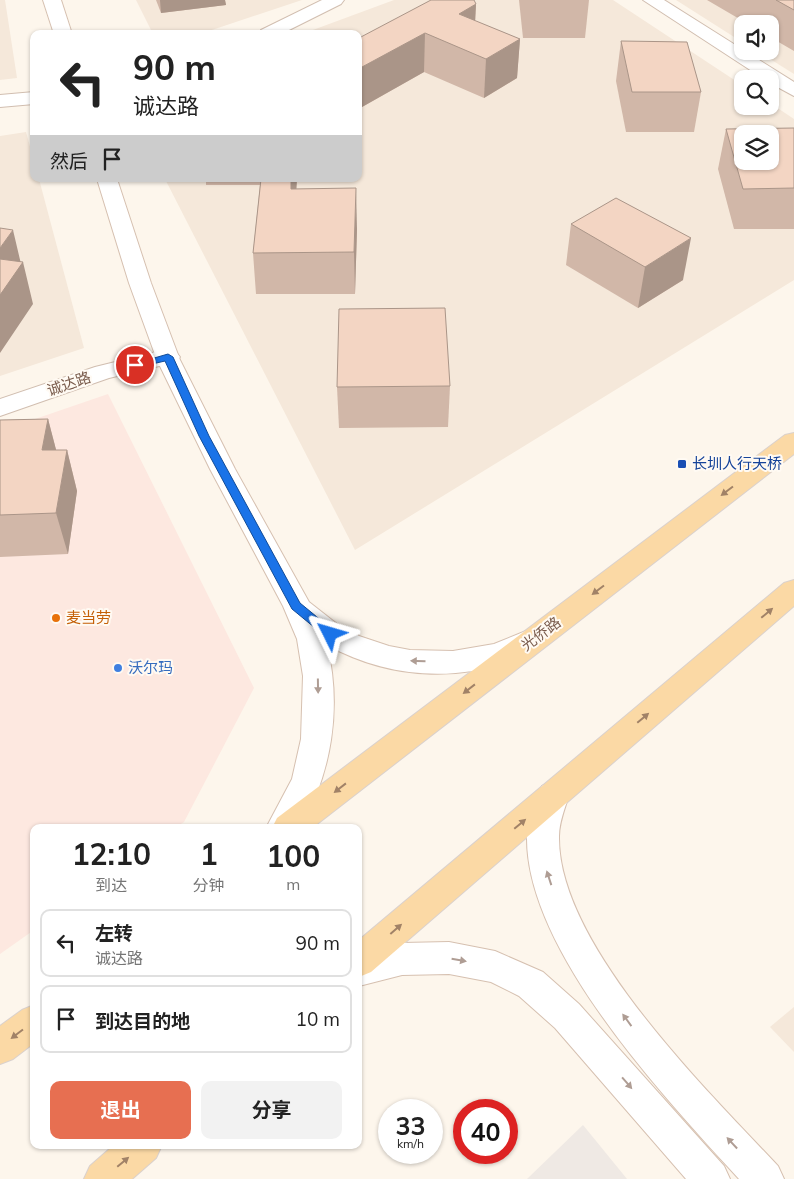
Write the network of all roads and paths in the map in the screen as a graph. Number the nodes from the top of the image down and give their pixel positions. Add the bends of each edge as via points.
1 (52, 0) edge
2 (335, 0) edge
3 (652, 0) edge
4 (61, 30) edge
5 (275, 30) edge
6 (794, 90) edge
7 (30, 98) edge
8 (0, 101) edge
9 (108, 182) edge
10 (168, 357) junction
11 (0, 408) edge
12 (794, 441) edge
13 (794, 590) edge
14 (296, 606) junction
15 (533, 640) junction
16 (553, 795) junction
17 (284, 824) edge
18 (293, 824) edge
19 (362, 958) edge
20 (362, 969) edge
21 (30, 1025) edge
22 (0, 1047) edge
23 (138, 1149) edge
24 (103, 1179) edge
25 (711, 1179) edge
26 (765, 1179) edge

1 - 4 street
2 - 5 street
3 - 6 street
7 - 8 street
9 - 10 street via 149,312
10 - 11 street, 诚达路 via 103,372
10 - 14 street via 204,436
12 -> 15 main road, 光侨路
16 -> 13 main road
15 -> 14 street via 493,656 453,662 410,661 365,651 330,634
14 -> 17 street via 311,639 318,676 318,713 314,755 302,794
15 -> 18 main road, 光侨路
19 -> 16 main road
26 -> 16 street via 641,1038 587,963 561,914 546,872 542,832
20 -> 25 street via 402,959 449,958 495,967 531,984 567,1016
21 -> 22 main road
24 -> 23 main road

